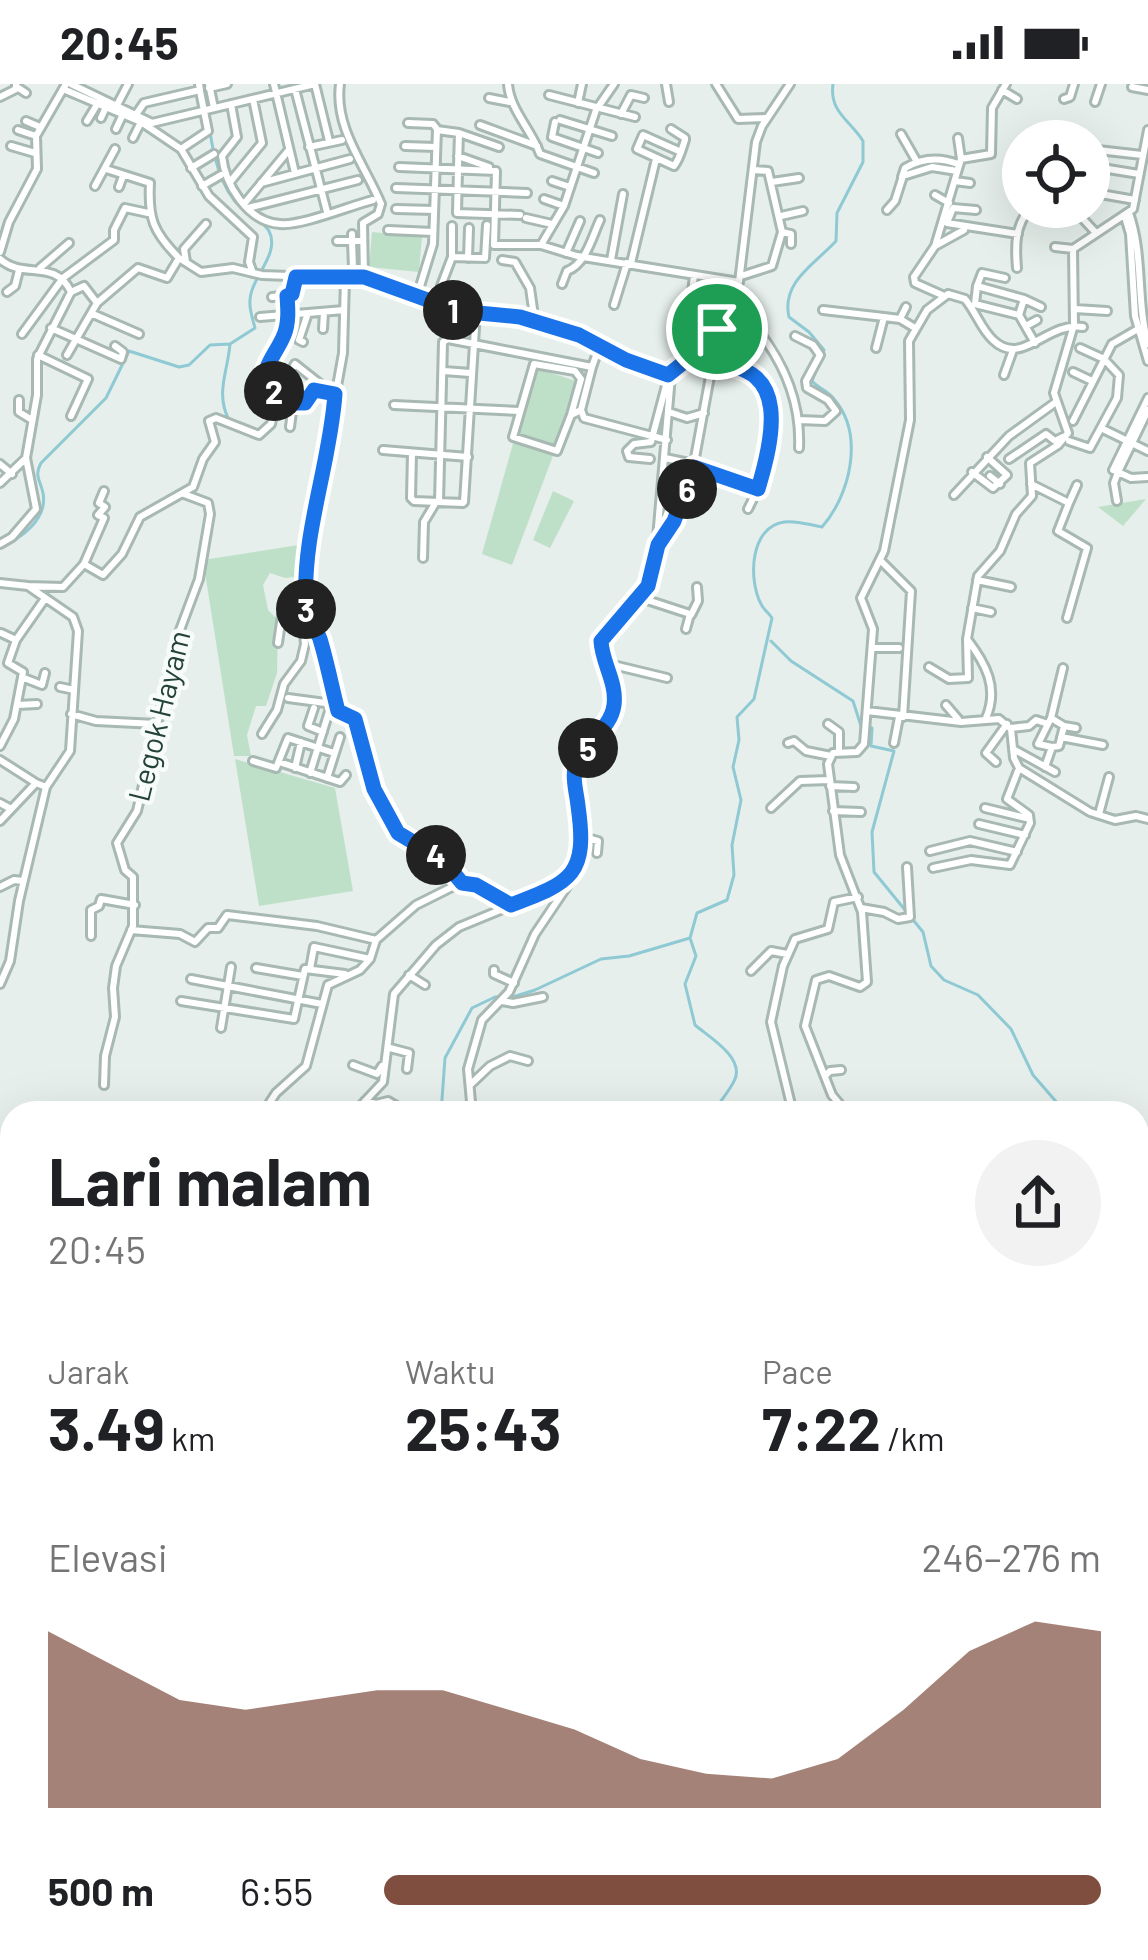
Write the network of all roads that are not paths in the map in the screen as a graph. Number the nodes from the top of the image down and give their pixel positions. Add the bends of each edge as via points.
1 (128, 84) edge
2 (226, 84) edge
3 (274, 84) edge
4 (315, 84) edge
5 (340, 84) edge
6 (508, 84) edge
7 (582, 84) edge
8 (614, 84) edge
9 (666, 84) edge
10 (716, 84) edge
11 (790, 84) edge
12 (1074, 84) edge
13 (1101, 84) edge
14 (17, 86) edge
15 (67, 86) edge
16 (204, 87) edge
17 (1004, 87) edge
18 (1132, 87) edge
19 (295, 89) junction
20 (1148, 90) edge
21 (26, 93) dead end
22 (276, 94) junction
23 (549, 95) dead end
24 (0, 97) edge
25 (489, 98) dead end
26 (644, 98) dead end
27 (253, 99) junction
28 (1017, 99) dead end
29 (1064, 99) dead end
30 (510, 102) junction
31 (669, 102) dead end
32 (1095, 102) dead end
33 (578, 103) junction
34 (231, 104) junction
35 (112, 108) junction
36 (208, 109) junction
37 (596, 110) junction
38 (622, 114) junction
39 (340, 116) junction
40 (635, 117) dead end
41 (101, 118) dead end
42 (768, 118) junction
43 (137, 119) junction
44 (323, 120) junction
45 (26, 121) dead end
46 (87, 121) dead end
47 (407, 123) dead end
48 (151, 125) junction
49 (480, 125) dead end
50 (590, 128) junction
51 (670, 128) dead end
52 (116, 129) dead end
53 (18, 130) dead end
54 (437, 130) junction
55 (1148, 130) edge
56 (38, 131) junction
57 (459, 134) junction
58 (902, 134) dead end
59 (612, 136) dead end
60 (958, 137) dead end
61 (133, 138) dead end
62 (342, 140) dead end
63 (329, 141) junction
64 (11, 146) dead end
65 (404, 146) dead end
66 (537, 146) junction
67 (309, 147) junction
68 (436, 147) junction
69 (115, 148) dead end
70 (499, 148) dead end
71 (583, 148) junction
72 (1110, 148) edge
73 (181, 149) junction
74 (289, 149) junction
75 (681, 152) junction
76 (35, 153) junction
77 (598, 153) dead end
78 (214, 154) dead end
79 (1142, 155) junction
80 (350, 159) dead end
81 (656, 160) junction
82 (917, 162) junction
83 (458, 164) junction
84 (959, 165) junction
85 (399, 167) dead end
86 (489, 167) dead end
87 (191, 168) junction
88 (316, 168) junction
89 (435, 168) junction
90 (578, 168) junction
91 (106, 169) junction
92 (1110, 169) edge
93 (752, 170) junction
94 (295, 173) junction
95 (594, 173) dead end
96 (1139, 174) junction
97 (220, 175) dead end
98 (123, 176) junction
99 (902, 177) junction
100 (799, 178) dead end
101 (358, 180) dead end
102 (552, 181) dead end
103 (955, 181) junction
104 (230, 182) junction
105 (772, 182) junction
106 (261, 183) junction
107 (970, 183) dead end
108 (95, 186) dead end
109 (202, 186) junction
110 (119, 187) dead end
111 (570, 187) junction
112 (396, 188) dead end
113 (27, 189) junction
114 (435, 189) junction
115 (322, 190) junction
116 (457, 190) junction
117 (1148, 190) edge
118 (496, 192) junction
119 (1110, 192) edge
120 (527, 193) dead end
121 (1137, 193) junction
122 (38, 194) dead end
123 (623, 194) dead end
124 (935, 195) dead end
125 (228, 196) dead end
126 (544, 199) dead end
127 (373, 200) dead end
128 (217, 203) junction
129 (949, 203) junction
130 (246, 206) junction
131 (564, 206) junction
132 (396, 209) dead end
133 (434, 210) junction
134 (887, 210) dead end
135 (976, 210) dead end
136 (327, 212) junction
137 (803, 212) dead end
138 (148, 213) junction
139 (494, 214) junction
140 (1127, 215) junction
141 (781, 216) junction
142 (4, 220) edge
143 (600, 220) dead end
144 (580, 221) dead end
145 (206, 224) dead end
146 (552, 224) junction
147 (487, 225) dead end
148 (452, 226) dead end
149 (469, 228) dead end
150 (965, 228) junction
151 (1020, 228) edge
152 (1091, 228) edge
153 (388, 230) dead end
154 (433, 232) junction
155 (782, 232) junction
156 (1018, 233) junction
157 (1096, 233) junction
158 (1132, 233) junction
159 (1148, 233) edge
160 (352, 238) junction
161 (337, 241) dead end
162 (363, 241) junction
163 (69, 243) dead end
164 (791, 244) dead end
165 (541, 245) junction
166 (935, 245) junction
167 (1055, 247) dead end
168 (1073, 248) junction
169 (566, 253) junction
170 (0, 257) edge
171 (452, 257) junction
172 (583, 257) junction
173 (468, 258) junction
174 (182, 260) junction
175 (502, 260) dead end
176 (611, 260) junction
177 (429, 263) junction
178 (629, 263) junction
179 (40, 268) junction
180 (447, 268) junction
181 (1017, 268) dead end
182 (353, 269) dead end
183 (19, 270) junction
184 (1136, 272) junction
185 (1148, 273) edge
186 (257, 274) junction
187 (694, 275) junction
188 (296, 277) junction
189 (364, 277) junction
190 (63, 278) junction
191 (345, 278) junction
192 (1005, 278) dead end
193 (740, 279) junction
194 (562, 284) dead end
195 (441, 286) dead end
196 (977, 286) junction
197 (7, 292) dead end
198 (71, 292) junction
199 (942, 295) junction
200 (287, 296) junction
201 (417, 296) junction
202 (272, 297) dead end
203 (704, 298) dead end
204 (1024, 299) junction
205 (97, 303) junction
206 (692, 303) dead end
207 (614, 305) dead end
208 (728, 306) junction
209 (1041, 307) dead end
210 (906, 308) dead end
211 (1075, 309) junction
212 (344, 310) junction
213 (823, 310) dead end
214 (1107, 311) dead end
215 (323, 312) junction
216 (476, 312) junction
217 (308, 313) junction
218 (92, 314) junction
219 (288, 315) junction
220 (1019, 315) junction
221 (260, 317) dead end
222 (520, 317) junction
223 (884, 317) junction
224 (900, 320) junction
225 (1036, 320) dead end
226 (719, 326) junction
227 (1026, 326) junction
228 (1079, 326) junction
229 (51, 328) junction
230 (915, 328) junction
231 (323, 329) dead end
232 (1138, 329) junction
233 (22, 334) dead end
234 (140, 334) dead end
235 (796, 336) dead end
236 (75, 341) junction
237 (304, 342) dead end
238 (1034, 343) junction
239 (474, 344) junction
240 (1148, 344) edge
241 (1111, 345) junction
242 (115, 346) dead end
243 (876, 348) dead end
244 (1080, 348) dead end
245 (598, 350) dead end
246 (1013, 350) junction
247 (38, 355) junction
248 (67, 355) dead end
249 (1104, 359) junction
250 (1148, 361) edge
251 (715, 365) junction
252 (592, 367) junction
253 (444, 371) junction
254 (1073, 372) dead end
255 (472, 373) junction
256 (670, 375) junction
257 (1004, 375) dead end
258 (1119, 375) junction
259 (1093, 382) junction
260 (314, 390) junction
261 (279, 392) junction
262 (335, 394) junction
263 (1148, 398) edge
264 (19, 400) dead end
265 (1070, 400) dead end
266 (1056, 402) junction
267 (293, 403) junction
268 (394, 405) dead end
269 (443, 405) junction
270 (1080, 405) junction
271 (470, 407) junction
272 (274, 410) dead end
273 (581, 410) junction
274 (1148, 410) edge
275 (520, 411) junction
276 (669, 412) junction
277 (704, 413) junction
278 (571, 415) junction
279 (71, 416) dead end
280 (32, 420) junction
281 (799, 420) junction
282 (1073, 421) dead end
283 (290, 427) dead end
284 (1102, 428) junction
285 (31, 435) junction
286 (654, 437) junction
287 (1068, 438) junction
288 (40, 439) dead end
289 (667, 440) junction
290 (1129, 442) junction
291 (799, 448) dead end
292 (383, 450) dead end
293 (1148, 451) edge
294 (412, 453) junction
295 (440, 455) junction
296 (468, 457) junction
297 (987, 457) junction
298 (26, 458) junction
299 (665, 458) junction
300 (650, 459) dead end
301 (1010, 459) dead end
302 (0, 464) edge
303 (694, 466) junction
304 (972, 472) junction
305 (1118, 472) junction
306 (12, 474) junction
307 (990, 476) dead end
308 (1148, 477) edge
309 (0, 483) edge
310 (1000, 484) junction
311 (1031, 484) junction
312 (1077, 485) dead end
313 (758, 489) junction
314 (104, 491) dead end
315 (184, 494) junction
316 (954, 495) dead end
317 (1118, 500) dead end
318 (438, 502) junction
319 (1070, 503) junction
320 (748, 509) dead end
321 (34, 512) junction
322 (20, 518) dead end
323 (0, 544) edge
324 (658, 545) junction
325 (423, 558) dead end
326 (880, 561) junction
327 (84, 563) junction
328 (977, 580) junction
329 (0, 583) edge
330 (28, 586) junction
331 (697, 587) dead end
332 (1011, 587) dead end
333 (641, 598) junction
334 (44, 600) junction
335 (972, 608) junction
336 (991, 612) dead end
337 (304, 615) junction
338 (691, 615) junction
339 (1067, 618) dead end
340 (686, 629) dead end
341 (1, 633) edge
342 (967, 639) junction
343 (16, 640) junction
344 (278, 643) dead end
345 (873, 648) junction
346 (899, 648) dead end
347 (605, 663) junction
348 (929, 667) dead end
349 (1063, 668) dead end
350 (23, 672) junction
351 (45, 673) dead end
352 (667, 678) dead end
353 (60, 687) dead end
354 (74, 690) junction
355 (289, 698) dead end
356 (37, 704) dead end
357 (334, 704) junction
358 (946, 705) dead end
359 (17, 706) junction
360 (314, 708) dead end
361 (867, 710) junction
362 (71, 714) junction
363 (901, 717) junction
364 (986, 718) junction
365 (1048, 721) junction
366 (961, 722) junction
367 (156, 724) junction
368 (828, 724) dead end
369 (1008, 726) junction
370 (1064, 726) junction
371 (1076, 728) dead end
372 (322, 732) junction
373 (262, 734) dead end
374 (1061, 736) junction
375 (340, 737) dead end
376 (301, 742) junction
377 (788, 742) dead end
378 (894, 743) dead end
379 (1038, 744) junction
380 (1103, 745) dead end
381 (0, 746) edge
382 (1052, 747) junction
383 (318, 748) junction
384 (1013, 749) junction
385 (334, 753) junction
386 (835, 753) junction
387 (0, 760) edge
388 (253, 761) dead end
389 (279, 762) junction
390 (996, 762) dead end
391 (1034, 762) junction
392 (295, 767) junction
393 (1046, 767) junction
394 (1019, 768) junction
395 (1055, 772) dead end
396 (310, 773) junction
397 (346, 775) dead end
398 (1109, 777) dead end
399 (326, 778) junction
400 (36, 783) junction
401 (830, 783) junction
402 (854, 787) dead end
403 (46, 788) junction
404 (0, 802) edge
405 (771, 808) dead end
406 (985, 808) dead end
407 (10, 809) junction
408 (833, 811) junction
409 (861, 812) dead end
410 (1099, 815) junction
411 (1030, 818) junction
412 (1148, 819) edge
413 (0, 821) edge
414 (979, 824) dead end
415 (1025, 835) junction
416 (583, 837) junction
417 (930, 850) dead end
418 (1017, 852) junction
419 (597, 853) dead end
420 (578, 866) junction
421 (907, 867) dead end
422 (933, 868) dead end
423 (23, 881) junction
424 (462, 883) junction
425 (0, 887) edge
426 (858, 897) junction
427 (135, 905) junction
428 (511, 905) junction
429 (861, 908) junction
430 (131, 930) junction
431 (91, 936) dead end
432 (376, 940) junction
433 (787, 954) junction
434 (370, 959) junction
435 (231, 967) dead end
436 (256, 968) dead end
437 (494, 970) dead end
438 (751, 970) dead end
439 (307, 973) junction
440 (349, 974) junction
441 (409, 975) junction
442 (190, 980) dead end
443 (514, 983) junction
444 (0, 985) edge
445 (227, 986) junction
446 (425, 986) dead end
447 (543, 997) dead end
448 (298, 999) junction
449 (181, 1001) dead end
450 (502, 1001) junction
451 (322, 1004) junction
452 (224, 1008) junction
453 (221, 1028) dead end
454 (389, 1048) junction
455 (374, 1058) dead end
456 (387, 1060) junction
457 (528, 1061) dead end
458 (352, 1065) dead end
459 (407, 1070) dead end
460 (841, 1070) dead end
461 (369, 1071) junction
462 (825, 1076) junction
463 (104, 1085) dead end
464 (470, 1085) junction
465 (270, 1101) edge
466 (365, 1101) edge
467 (471, 1101) edge
468 (790, 1101) edge
469 (837, 1101) edge

1 - 35 street
2 - 16 street
3 - 22 street
4 - 19 street
4 - 44 street
5 - 39 street
6 - 30 street
7 - 33 street
8 - 37 street
9 - 31 street
10 - 42 street via 738,119
11 - 42 street
12 - 29 street
13 - 32 street
14 - 21 street
14 - 24 street
15 - 35 street
15 - 35 street
15 - 56 street
16 - 36 street
16 - 43 street via 144,103
17 - 28 street
17 - 84 street via 991,112 991,154
18 - 20 street
19 - 22 street
19 - 67 street
22 - 27 street
22 - 74 street
23 - 33 street
25 - 30 street
26 - 38 street via 632,93
27 - 34 street
27 - 104 street via 262,142
30 - 66 street
33 - 37 street
34 - 36 street
34 - 104 street via 237,137 222,159
35 - 41 street
35 - 43 street
35 - 46 street
35 - 52 street
36 - 48 street
36 - 73 street via 207,133
37 - 38 street
37 - 50 street
38 - 40 street
39 - 44 street
39 - 162 street via 382,204 364,220
42 - 93 street
43 - 48 street
43 - 61 street
44 - 63 street
45 - 56 street
47 - 54 street
48 - 73 street
49 - 66 street
50 - 59 street
50 - 71 street
50 - 71 street via 558,121 552,137
51 - 75 street via 685,138
53 - 56 street
54 - 57 street
54 - 68 street
55 - 79 street
56 - 76 street
57 - 70 street
57 - 83 street
58 - 82 street
60 - 84 street
62 - 63 street
63 - 67 street
64 - 76 street
65 - 68 street
66 - 90 street via 545,158
67 - 88 street
68 - 89 street
69 - 91 street
71 - 77 street
71 - 90 street
72 - 79 street
73 - 87 street
74 - 94 street
74 - 106 street
75 - 81 street via 674,166
75 - 81 street via 640,136 638,149
76 - 113 street
78 - 87 street
79 - 96 street
80 - 88 street
81 - 178 street
82 - 84 street
82 - 99 street
83 - 86 street
83 - 89 street
83 - 116 street
83 - 118 street via 496,171
84 - 99 street
84 - 103 street
85 - 89 street
87 - 109 street
88 - 94 street
88 - 115 street
89 - 114 street
90 - 95 street
90 - 111 street
91 - 98 street
91 - 108 street
92 - 96 street
93 - 105 street via 767,170
93 - 193 street
94 - 106 street
96 - 121 street
97 - 109 street
98 - 110 street
98 - 138 street via 150,183
99 - 134 street
100 - 105 street
101 - 115 street
102 - 111 street
103 - 107 street
103 - 129 street
104 - 130 street
105 - 141 street
106 - 130 street
109 - 128 street
111 - 131 street
112 - 114 street
113 - 122 street
113 - 142 street
114 - 116 street
114 - 133 street
115 - 130 street
115 - 136 street
116 - 118 street
116 - 139 street via 457,213
117 - 121 street
118 - 120 street
118 - 139 street
119 - 121 street
121 - 140 street
123 - 176 street
124 - 129 street
125 - 128 street
126 - 131 street
127 - 136 street
128 - 186 street via 254,237 249,261
129 - 166 street
130 - 136 street via 281,224
131 - 146 street
132 - 133 street
133 - 154 street
135 - 150 street via 950,211 947,223
137 - 141 street
138 - 174 street
138 - 190 street via 125,208 113,240
139 - 146 street
139 - 165 street via 493,244
140 - 157 street
140 - 158 street
141 - 155 street
142 - 170 street
143 - 172 street
144 - 169 street
145 - 174 street
146 - 165 street
147 - 173 street via 485,259
148 - 171 street
149 - 173 street
150 - 156 street
150 - 166 street
151 - 156 street
152 - 157 street
153 - 154 street
154 - 177 street
155 - 164 street
155 - 193 street via 772,266
156 - 181 street
157 - 168 street
158 - 159 street
158 - 184 street
160 - 161 street
160 - 162 street
160 - 182 street
162 - 189 street
163 - 179 street
165 - 169 street
166 - 199 street via 914,280
167 - 168 street
168 - 211 street
169 - 172 street
170 - 183 street
171 - 173 street
171 - 180 street
172 - 176 street
172 - 194 street
174 - 186 street via 201,272 232,263
174 - 205 street via 167,278 138,268
175 - 222 street via 516,263 530,288 532,309
176 - 178 street
177 - 180 street
177 - 201 street
178 - 187 street
178 - 207 street
179 - 183 street
179 - 190 street
180 - 195 street
183 - 197 street
184 - 185 street
184 - 232 street
184 - 240 street
186 - 188 street
187 - 193 street
187 - 206 street
188 - 191 street
188 - 200 street
189 - 191 street
189 - 201 street
190 - 198 street
190 - 233 street
191 - 212 street
192 - 196 street via 982,273
193 - 208 street
196 - 204 street
196 - 220 street via 975,304
198 - 205 street via 84,286
198 - 229 street
199 - 230 street
199 - 246 street via 965,299 994,341
200 - 202 street
200 - 219 street
201 - 216 street
203 - 208 street
204 - 209 street
204 - 220 street
205 - 218 street
208 - 226 street
210 - 224 street
211 - 214 street
211 - 228 street
212 - 215 street
212 - 262 street
213 - 223 street
215 - 217 street
215 - 231 street
216 - 222 street
216 - 239 street
217 - 219 street
217 - 237 street
218 - 234 street
218 - 236 street
219 - 221 street
219 - 261 street via 263,381
220 - 227 street
222 - 256 street
223 - 224 street
223 - 243 street
224 - 230 street
225 - 227 street
226 - 251 street
226 - 256 street
226 - 281 street via 758,330 790,385
227 - 238 street
228 - 238 street via 1055,328
228 - 266 street
229 - 236 street
229 - 247 street
230 - 326 street via 907,361 910,420
232 - 241 street
232 - 250 street
235 - 281 street via 820,355 806,386 836,411 825,421
236 - 242 street via 121,359
236 - 248 street
238 - 246 street
239 - 252 street
239 - 253 street via 445,340
239 - 255 street
241 - 249 street
241 - 258 street
244 - 249 street
245 - 252 street
246 - 257 street
247 - 279 street via 88,379
247 - 280 street via 41,396
249 - 258 street
249 - 259 street
251 - 277 street
251 - 313 street via 749,370 769,401 773,429
252 - 273 street
253 - 255 street
253 - 269 street
254 - 259 street
255 - 271 street
256 - 276 street
256 - 286 street
258 - 284 street
259 - 270 street
260 - 261 street via 319,382 295,364
260 - 262 street
260 - 267 street via 305,403
261 - 267 street
262 - 337 street
263 - 290 street
264 - 280 street
265 - 270 street
266 - 287 street
266 - 297 street
267 - 283 street
268 - 269 street
269 - 271 street
269 - 295 street
270 - 282 street
271 - 275 street
271 - 296 street
272 - 315 street via 259,434 209,421 214,446
273 - 278 street
273 - 286 street via 587,420
274 - 290 street
275 - 278 street via 513,436 556,451
275 - 278 street via 540,363 581,379
276 - 277 street
276 - 289 street
277 - 303 street
280 - 285 street
281 - 291 street
284 - 287 street via 1089,449
284 - 290 street
285 - 288 street
285 - 298 street
286 - 289 street
286 - 300 street via 627,451
287 - 301 street via 1046,434
287 - 311 street via 1030,462
289 - 299 street
290 - 293 street
290 - 305 street
292 - 294 street
294 - 295 street
294 - 318 street via 411,498
295 - 296 street
295 - 318 street
296 - 318 street via 464,502
297 - 304 street
297 - 310 street via 1007,475
298 - 306 street
298 - 321 street
299 - 303 street
299 - 324 street
302 - 306 street
303 - 313 street
303 - 324 street
304 - 310 street via 993,488
304 - 316 street
305 - 308 street
305 - 317 street
306 - 309 street
307 - 310 street
311 - 319 street
311 - 328 street via 1030,499
312 - 319 street
313 - 320 street
314 - 327 street via 104,518
315 - 327 street via 140,517 103,575
315 - 367 street, Legok Hayam via 202,497 209,514 199,579
318 - 325 street via 424,522
319 - 339 street via 1058,531 1087,549
321 - 322 street
321 - 323 street
324 - 333 street
326 - 345 street via 861,598
326 - 363 street via 910,589
327 - 330 street via 63,587
328 - 332 street
328 - 335 street
329 - 330 street
330 - 334 street
331 - 338 street
333 - 338 street
333 - 347 street via 601,641
334 - 343 street
334 - 354 street via 77,622
335 - 336 street
335 - 342 street
337 - 344 street via 282,615
337 - 357 street via 321,640
337 - 373 street via 301,661
338 - 340 street
341 - 343 street
342 - 348 street via 968,678
342 - 364 street via 991,678
343 - 350 street via 8,663
345 - 346 street
345 - 361 street
347 - 352 street
347 - 416 street via 614,710 575,768
349 - 365 street
350 - 351 street via 25,681 41,685
350 - 359 street
353 - 354 street
354 - 362 street
355 - 357 street
356 - 359 street
357 - 372 street
357 - 424 street via 357,723 374,789 398,833 443,860
358 - 366 street
359 - 381 street
360 - 372 street via 310,728
361 - 363 street
361 - 386 street via 863,748
362 - 367 street
362 - 403 street via 68,757
363 - 366 street
363 - 378 street
364 - 366 street
364 - 369 street
365 - 369 street
365 - 370 street
365 - 379 street
367 - 427 street, Legok Hayam via 137,811 117,843
368 - 386 street via 839,732
369 - 384 street
369 - 390 street via 986,753
370 - 371 street
370 - 374 street
372 - 383 street
374 - 380 street
374 - 382 street
375 - 385 street
376 - 383 street
376 - 389 street via 286,740
376 - 392 street
377 - 386 street
379 - 382 street
379 - 391 street
382 - 393 street
383 - 385 street
383 - 396 street
384 - 391 street
384 - 394 street
385 - 399 street
386 - 401 street
387 - 400 street
388 - 389 street via 273,770
389 - 392 street
391 - 393 street
392 - 396 street
393 - 395 street
394 - 410 street
394 - 411 street via 1007,799
396 - 399 street
397 - 399 street via 340,782
398 - 410 street
400 - 403 street
400 - 407 street
401 - 402 street
401 - 405 street via 800,781
401 - 408 street
403 - 423 street
404 - 407 street
406 - 411 street
407 - 413 street
408 - 409 street
408 - 426 street
410 - 412 street
411 - 415 street
414 - 415 street
415 - 418 street
416 - 419 street via 599,842
416 - 420 street
417 - 418 street via 970,841
418 - 422 street via 1007,867 971,860
420 - 428 street via 562,885
420 - 443 street
421 - 429 street via 910,917
423 - 425 street
423 - 444 street
424 - 428 street
424 - 432 street via 416,905
426 - 429 street
426 - 433 street via 834,902 828,929 800,936
427 - 430 street, Legok Hayam
427 - 431 street via 100,899 91,910
428 - 441 street via 448,934
429 - 462 street via 868,982 816,980 805,1021
430 - 432 street via 195,942 227,914
430 - 463 street, Legok Hayam via 116,966
432 - 434 street
433 - 438 street via 771,951
433 - 468 street via 771,1022
434 - 439 street via 314,947
434 - 440 street
435 - 445 street
436 - 439 street
437 - 443 street
439 - 440 street
439 - 448 street
440 - 451 street via 330,981
441 - 446 street
441 - 454 street via 391,1003
442 - 445 street
443 - 450 street
445 - 448 street
445 - 452 street
447 - 450 street
448 - 451 street
448 - 452 street via 295,1019
449 - 452 street
450 - 464 street via 482,1020
451 - 465 street via 306,1066
452 - 453 street
454 - 456 street
454 - 459 street via 409,1053
455 - 461 street
456 - 461 street via 378,1074
456 - 466 street via 379,1089
457 - 464 street via 510,1056
458 - 461 street
460 - 462 street
462 - 469 street
464 - 467 street

